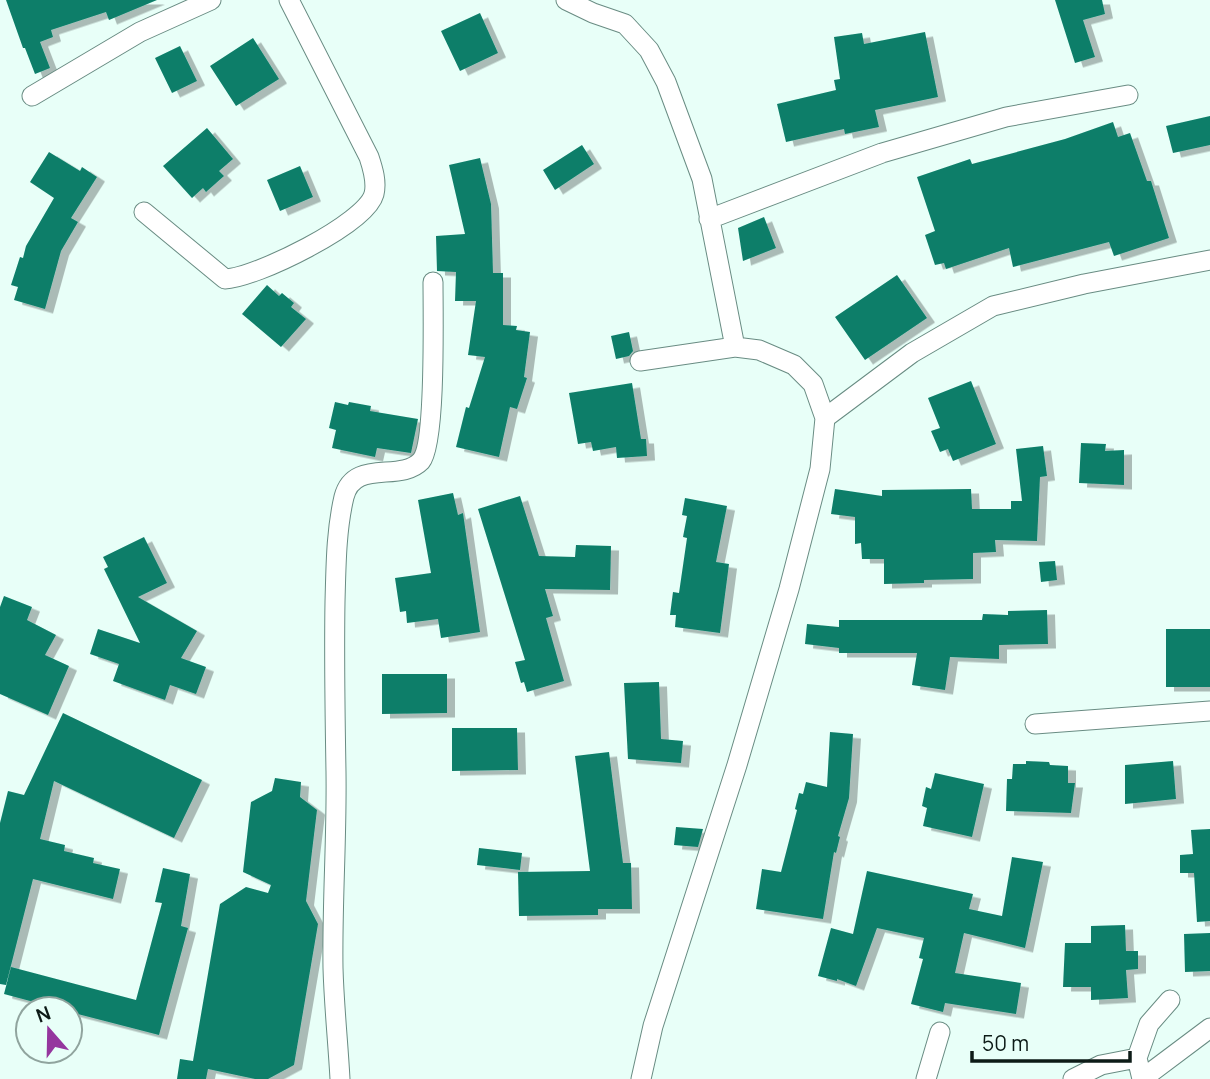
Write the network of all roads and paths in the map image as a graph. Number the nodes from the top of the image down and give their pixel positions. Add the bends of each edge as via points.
1 (211, 0) edge
2 (289, 0) edge
3 (566, 0) edge
4 (1128, 95) dead end
5 (32, 96) dead end
6 (145, 212) dead end
7 (709, 219) junction
8 (1210, 260) edge
9 (433, 282) dead end
10 (735, 347) junction
11 (640, 361) dead end
12 (825, 418) junction
13 (1210, 711) edge
14 (1035, 724) dead end
15 (1170, 1000) dead end
16 (1210, 1028) edge
17 (940, 1032) dead end
18 (1137, 1058) junction
19 (340, 1079) edge
20 (641, 1079) edge
21 (926, 1079) edge
22 (1073, 1079) edge
23 (1142, 1079) edge

1 - 5 street via 140,32
2 - 6 street via 369,157 375,175 374,196 359,214 323,239 265,269 225,279
3 - 7 street via 625,23 649,50 666,82 702,179
4 - 7 street via 1006,117 882,153
7 - 10 street
8 - 12 street via 993,306 912,353
9 - 19 street via 433,375 423,459 405,468 361,475 351,483 337,546 333,967
10 - 11 street
10 - 12 street via 758,350 794,365 813,384
12 - 20 street via 820,469 789,589 653,1026
13 - 14 street
15 - 18 street via 1149,1024
16 - 23 street
17 - 21 street
18 - 22 street via 1101,1066
18 - 23 street

